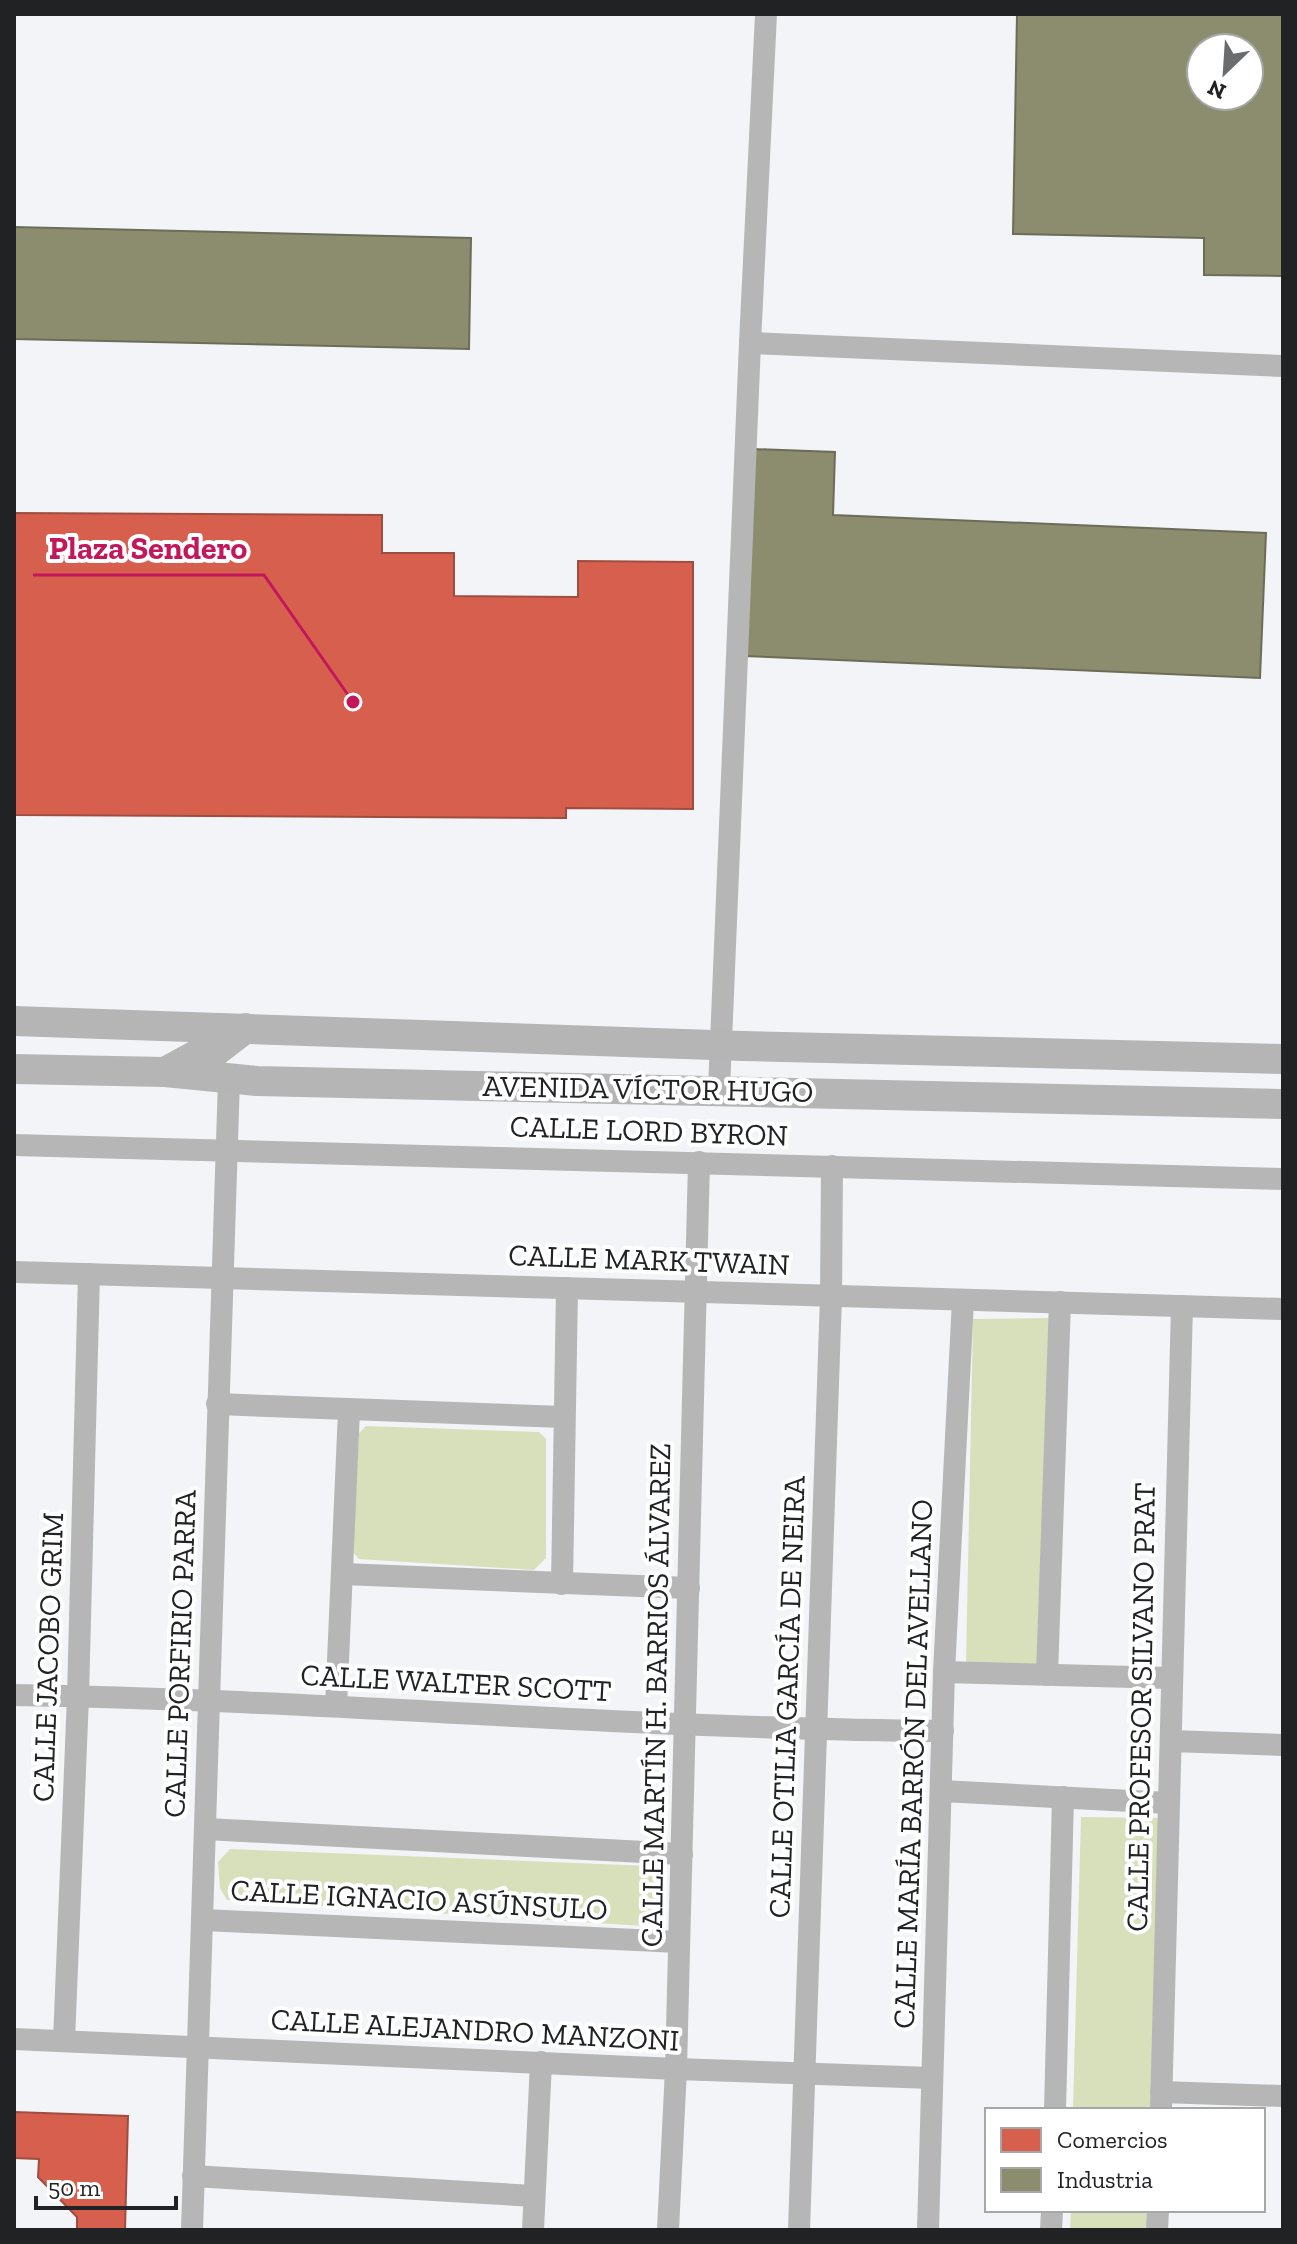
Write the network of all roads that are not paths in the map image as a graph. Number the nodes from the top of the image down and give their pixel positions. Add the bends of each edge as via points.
1 (766, 14) edge
2 (750, 343) junction
3 (1283, 366) edge
4 (14, 1021) edge
5 (246, 1028) junction
6 (721, 1044) junction
7 (1283, 1059) edge
8 (14, 1069) edge
9 (165, 1072) junction
10 (229, 1079) junction
11 (719, 1090) junction
12 (1283, 1104) edge
13 (14, 1145) edge
14 (227, 1149) junction
15 (699, 1162) junction
16 (832, 1166) junction
17 (1283, 1179) edge
18 (14, 1272) edge
19 (89, 1274) junction
20 (222, 1278) junction
21 (567, 1288) junction
22 (696, 1294) junction
23 (831, 1296) junction
24 (963, 1300) junction
25 (1060, 1302) junction
26 (1182, 1306) junction
27 (1283, 1309) edge
28 (217, 1404) junction
29 (349, 1411) junction
30 (563, 1417) junction
31 (343, 1574) junction
32 (562, 1584) junction
33 (689, 1588) junction
34 (944, 1672) junction
35 (1047, 1675) junction
36 (1172, 1678) junction
37 (14, 1695) edge
38 (78, 1696) junction
39 (208, 1702) junction
40 (336, 1706) junction
41 (685, 1724) junction
42 (816, 1730) junction
43 (943, 1731) junction
44 (1171, 1741) junction
45 (1283, 1745) edge
46 (942, 1791) junction
47 (1063, 1797) junction
48 (1169, 1803) junction
49 (206, 1829) junction
50 (682, 1854) junction
51 (204, 1920) junction
52 (679, 1942) junction
53 (14, 2039) edge
54 (64, 2041) junction
55 (198, 2047) junction
56 (541, 2062) junction
57 (676, 2069) junction
58 (805, 2074) junction
59 (932, 2078) junction
60 (1283, 2096) edge
61 (1161, 2101) edge
62 (1055, 2108) edge
63 (193, 2176) junction
64 (534, 2196) junction
65 (192, 2230) edge
66 (533, 2230) edge
67 (668, 2230) edge
68 (799, 2230) edge
69 (928, 2230) edge

1 - 2 street
2 - 3 street
2 - 6 street
4 - 5 street, AVENIDA VÍCTOR HUGO
5 - 6 street, AVENIDA VÍCTOR HUGO
5 - 9 street via 216,1051 198,1054
6 - 7 street, AVENIDA VÍCTOR HUGO
6 - 11 street
8 - 9 street, AVENIDA VÍCTOR HUGO
9 - 10 street, AVENIDA VÍCTOR HUGO
10 - 11 street, AVENIDA VÍCTOR HUGO
10 - 14 street, CALLE PORFIRIO PARRA
11 - 12 street, AVENIDA VÍCTOR HUGO
13 - 14 street, CALLE LORD BYRON
14 - 15 street, CALLE LORD BYRON
14 - 20 street, CALLE PORFIRIO PARRA
15 - 16 street, CALLE LORD BYRON
15 - 22 street, CALLE MARTÍN H. BARRIOS ÁLVAREZ
16 - 17 street, CALLE LORD BYRON
16 - 23 street, CALLE OTILIA GARCÍA DE NEIRA
18 - 19 street, CALLE MARK TWAIN
19 - 20 street, CALLE MARK TWAIN
19 - 38 street, CALLE JACOBO GRIM
20 - 21 street, CALLE MARK TWAIN
20 - 28 street, CALLE PORFIRIO PARRA
21 - 22 street, CALLE MARK TWAIN
21 - 30 street
22 - 23 street, CALLE MARK TWAIN
22 - 33 street, CALLE MARTÍN H. BARRIOS ÁLVAREZ
23 - 24 street, CALLE MARK TWAIN
23 - 42 street, CALLE OTILIA GARCÍA DE NEIRA
24 - 25 street, CALLE MARK TWAIN
24 - 34 street, CALLE MARÍA BARRÓN DEL AVELLANO
25 - 26 street, CALLE MARK TWAIN
25 - 35 street
26 - 27 street, CALLE MARK TWAIN
26 - 36 street, CALLE PROFESOR SILVANO PRAT
28 - 29 street
28 - 39 street, CALLE PORFIRIO PARRA
29 - 30 street
29 - 31 street
30 - 32 street
31 - 32 street
31 - 40 street
32 - 33 street
33 - 41 street, CALLE MARTÍN H. BARRIOS ÁLVAREZ
34 - 35 street
34 - 43 street, CALLE MARÍA BARRÓN DEL AVELLANO
35 - 36 street
36 - 44 street, CALLE PROFESOR SILVANO PRAT
37 - 38 street, CALLE WALTER SCOTT
38 - 39 street, CALLE WALTER SCOTT
38 - 54 street, CALLE JACOBO GRIM
39 - 40 street, CALLE WALTER SCOTT
39 - 49 street, CALLE PORFIRIO PARRA
40 - 41 street, CALLE WALTER SCOTT
41 - 42 street, CALLE WALTER SCOTT
41 - 50 street, CALLE MARTÍN H. BARRIOS ÁLVAREZ
42 - 43 street, CALLE WALTER SCOTT
42 - 58 street, CALLE OTILIA GARCÍA DE NEIRA
43 - 46 street, CALLE MARÍA BARRÓN DEL AVELLANO
44 - 45 street
44 - 48 street, CALLE PROFESOR SILVANO PRAT
46 - 47 street
46 - 59 street, CALLE MARÍA BARRÓN DEL AVELLANO
47 - 48 street
47 - 62 street
48 - 61 street, CALLE PROFESOR SILVANO PRAT
49 - 50 street
49 - 51 street, CALLE PORFIRIO PARRA
50 - 52 street, CALLE MARTÍN H. BARRIOS ÁLVAREZ
51 - 52 street, CALLE IGNACIO ASÚNSULO
51 - 55 street, CALLE PORFIRIO PARRA
52 - 57 street, CALLE MARTÍN H. BARRIOS ÁLVAREZ
53 - 54 street, CALLE ALEJANDRO MANZONI
54 - 55 street, CALLE ALEJANDRO MANZONI
55 - 56 street, CALLE ALEJANDRO MANZONI
55 - 63 street, CALLE PORFIRIO PARRA
56 - 57 street, CALLE ALEJANDRO MANZONI
56 - 64 street
57 - 58 street, CALLE ALEJANDRO MANZONI
57 - 67 street, CALLE MARTÍN H. BARRIOS ÁLVAREZ
58 - 59 street, CALLE ALEJANDRO MANZONI
58 - 68 street, CALLE OTILIA GARCÍA DE NEIRA
59 - 69 street, CALLE MARÍA BARRÓN DEL AVELLANO
60 - 61 street
63 - 64 street
63 - 65 street, CALLE PORFIRIO PARRA
64 - 66 street

